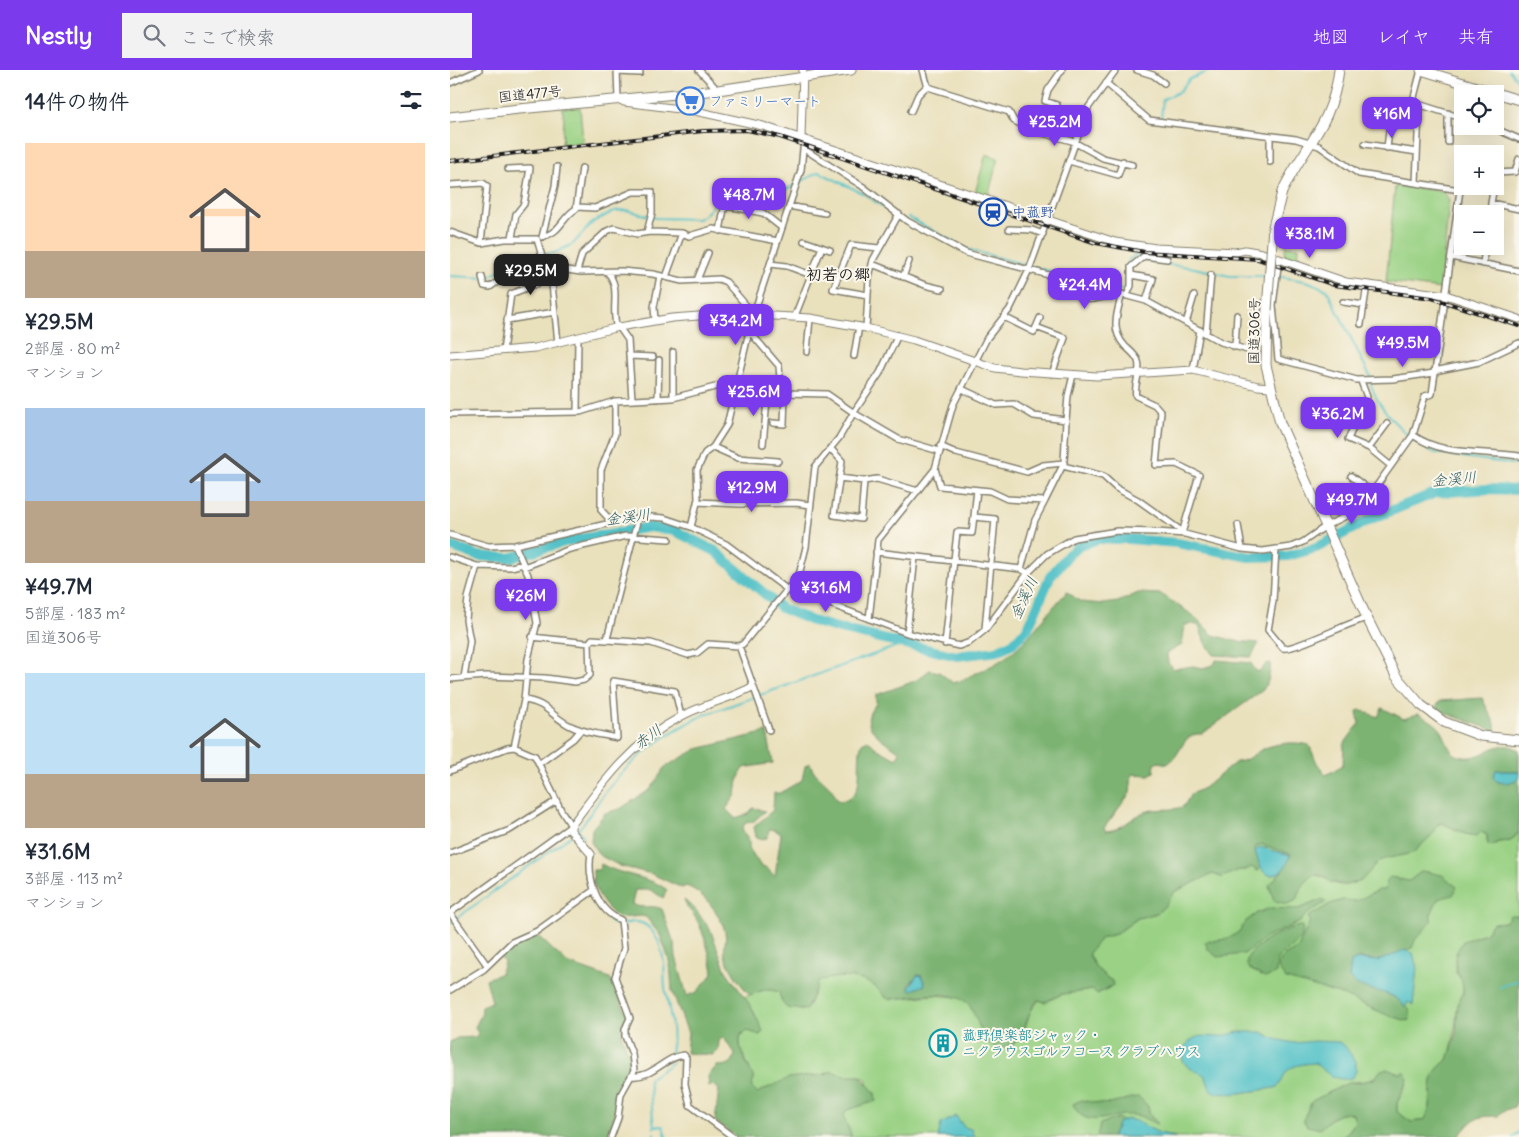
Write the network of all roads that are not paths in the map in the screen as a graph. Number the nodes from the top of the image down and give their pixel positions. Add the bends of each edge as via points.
1 (479, 70) edge
2 (699, 70) edge
3 (850, 70) edge
4 (923, 70) edge
5 (1062, 70) edge
6 (1116, 70) edge
7 (1137, 70) edge
8 (1339, 70) edge
9 (1421, 70) edge
10 (617, 71) edge
11 (640, 73) dead end
12 (803, 74) edge
13 (450, 83) edge
14 (1106, 83) junction
15 (1164, 83) dead end
16 (927, 86) junction
17 (714, 90) junction
18 (618, 99) junction
19 (1519, 100) edge
20 (1415, 103) junction
21 (1057, 105) dead end
22 (911, 111) dead end
23 (1448, 113) junction
24 (1454, 115) edge
25 (450, 118) edge
26 (1389, 131) dead end
27 (1504, 132) edge
28 (1270, 136) junction
29 (803, 139) junction
30 (1519, 139) edge
31 (1076, 142) junction
32 (1448, 142) dead end
33 (1313, 143) junction
34 (1365, 144) dead end
35 (1386, 148) junction
36 (804, 149) junction
37 (1417, 152) junction
38 (1519, 159) edge
39 (1122, 161) junction
40 (1069, 162) junction
41 (1270, 162) dead end
42 (1132, 165) dead end
43 (557, 167) dead end
44 (582, 168) dead end
45 (508, 169) dead end
46 (1504, 173) edge
47 (1416, 183) junction
48 (450, 185) edge
49 (1493, 195) edge
50 (1491, 203) joint
51 (789, 206) junction
52 (577, 207) junction
53 (1519, 209) edge
54 (825, 213) dead end
55 (899, 214) junction
56 (1048, 221) junction
57 (782, 228) junction
58 (1009, 229) dead end
59 (720, 231) junction
60 (450, 232) edge
61 (647, 232) junction
62 (682, 233) junction
63 (1043, 234) junction
64 (544, 236) junction
65 (512, 238) junction
66 (537, 239) junction
67 (804, 241) dead end
68 (481, 242) junction
69 (778, 242) junction
70 (822, 247) junction
71 (879, 248) junction
72 (830, 250) dead end
73 (708, 253) dead end
74 (1484, 255) edge
75 (1451, 257) junction
76 (541, 259) junction
77 (1167, 259) dead end
78 (1278, 259) junction
79 (909, 261) dead end
80 (770, 264) junction
81 (872, 264) junction
82 (1483, 264) junction
83 (1029, 270) junction
84 (577, 271) junction
85 (1519, 271) edge
86 (607, 272) junction
87 (811, 275) junction
88 (1131, 275) junction
89 (1211, 275) dead end
90 (663, 276) junction
91 (903, 277) junction
92 (482, 279) dead end
93 (697, 280) junction
94 (1068, 280) junction
95 (544, 281) junction
96 (1366, 285) junction
97 (942, 289) dead end
98 (1124, 294) junction
99 (868, 295) junction
100 (1446, 295) junction
101 (1194, 296) dead end
102 (1146, 301) junction
103 (1343, 302) dead end
104 (1364, 305) junction
105 (1270, 307) junction
106 (555, 312) junction
107 (752, 312) junction
108 (1237, 315) dead end
109 (795, 316) junction
110 (1004, 317) junction
111 (810, 318) junction
112 (1040, 318) dead end
113 (1519, 319) edge
114 (507, 320) junction
115 (655, 321) junction
116 (1186, 323) junction
117 (1361, 324) dead end
118 (863, 327) junction
119 (1036, 327) junction
120 (618, 328) junction
121 (1200, 330) junction
122 (750, 332) junction
123 (1206, 334) junction
124 (898, 335) junction
125 (578, 338) junction
126 (558, 343) junction
127 (1519, 343) edge
128 (1235, 347) junction
129 (503, 351) junction
130 (673, 352) dead end
131 (807, 352) dead end
132 (450, 356) edge
133 (629, 356) junction
134 (854, 356) dead end
135 (653, 357) dead end
136 (659, 360) dead end
137 (975, 361) junction
138 (1192, 370) junction
139 (1434, 372) junction
140 (1052, 374) junction
141 (1138, 374) junction
142 (1073, 375) junction
143 (1364, 380) junction
144 (737, 385) junction
145 (1270, 387) junction
146 (768, 390) junction
147 (962, 390) junction
148 (783, 393) junction
149 (673, 398) junction
150 (632, 399) junction
151 (658, 399) junction
152 (615, 401) junction
153 (577, 412) junction
154 (854, 412) junction
155 (450, 414) edge
156 (1066, 420) junction
157 (773, 423) dead end
158 (1387, 424) dead end
159 (1412, 436) junction
160 (763, 444) dead end
161 (713, 448) junction
162 (830, 448) junction
163 (940, 448) junction
164 (1369, 448) junction
165 (1519, 456) edge
166 (778, 461) dead end
167 (1063, 464) junction
168 (1392, 466) junction
169 (935, 469) junction
170 (1351, 476) dead end
171 (839, 478) junction
172 (864, 481) junction
173 (977, 490) junction
174 (918, 491) junction
175 (1373, 492) junction
176 (1045, 501) junction
177 (697, 502) junction
178 (810, 505) junction
179 (974, 517) junction
180 (637, 520) junction
181 (613, 523) junction
182 (1238, 525) dead end
183 (691, 527) junction
184 (1328, 529) junction
185 (1184, 532) junction
186 (450, 535) edge
187 (633, 536) junction
188 (669, 539) dead end
189 (516, 547) junction
190 (1242, 549) junction
191 (1277, 551) junction
192 (876, 552) junction
193 (450, 557) edge
194 (915, 557) junction
195 (953, 560) junction
196 (523, 564) junction
197 (477, 566) junction
198 (990, 566) junction
199 (1020, 569) junction
200 (1028, 573) junction
201 (788, 590) junction
202 (1367, 618) junction
203 (868, 619) junction
204 (985, 630) junction
205 (907, 633) junction
206 (532, 636) junction
207 (607, 639) junction
208 (589, 642) junction
209 (945, 644) junction
210 (739, 646) junction
211 (464, 678) junction
212 (526, 678) junction
213 (450, 679) edge
214 (753, 688) junction
215 (524, 700) junction
216 (681, 716) junction
217 (581, 730) junction
218 (769, 730) dead end
219 (1519, 740) edge
220 (514, 747) junction
221 (540, 763) junction
222 (450, 771) edge
223 (556, 801) junction
224 (571, 828) junction
225 (450, 853) edge
226 (591, 854) joint
227 (594, 890) junction
228 (451, 914) edge
229 (487, 965) junction
230 (450, 990) edge
231 (632, 1076) junction
232 (611, 1137) edge
233 (733, 1137) edge

1 - 13 street
2 - 17 street
3 - 12 highway, 国道477号
4 - 16 street
5 - 21 street via 1048,90 1045,101
6 - 14 street
7 - 15 street
8 - 33 highway, 国道306号 via 1331,109
9 - 19 highway
9 - 20 street
10 - 11 street
10 - 18 street
12 - 17 highway, 国道477号
12 - 29 street
14 - 28 street via 1149,120
14 - 31 street via 1088,108
16 - 22 street via 918,95
16 - 31 street via 1009,112 1014,121 1035,131
17 - 18 highway, 国道477号
18 - 25 highway, 国道477号
18 - 29 street via 728,118
20 - 23 street
20 - 37 street via 1419,110
23 - 24 street
23 - 32 street
26 - 35 street
27 - 30 street
28 - 33 street
28 - 41 street
29 - 36 street
29 - 56 street
31 - 39 street via 1103,158
31 - 40 street
33 - 47 street via 1359,174
33 - 105 highway, 国道306号, bridge via 1294,168 1282,192 1273,227
34 - 35 street
35 - 37 street
36 - 51 street
36 - 55 street
37 - 47 street
38 - 46 street via 1515,172
39 - 40 street via 1118,175
39 - 42 street
40 - 56 street
43 - 64 street via 556,186
44 - 52 street
45 - 65 street via 530,168 524,204 516,214
47 - 75 street via 1460,190
48 - 68 street via 484,182 487,186
49 - 50 street
50 - 53 street
51 - 54 street
51 - 57 street
52 - 61 street via 595,208 633,192 652,192
52 - 64 street via 567,215 562,226 551,235
55 - 71 street
55 - 83 street via 966,253
56 - 63 street
56 - 78 street via 1115,242 1236,252 1245,250
57 - 59 street via 763,213 727,206
57 - 69 street
58 - 63 street
59 - 62 street via 689,236
59 - 69 street
60 - 68 street
61 - 62 street
61 - 84 street via 637,234 610,229 582,254
62 - 90 street
63 - 83 street
64 - 66 street
65 - 66 street
65 - 68 street
66 - 76 street
67 - 70 street
69 - 80 street
70 - 72 street
70 - 87 street
71 - 81 street
71 - 99 street via 851,245 833,289
73 - 93 street
74 - 82 street
75 - 82 street
75 - 100 street
76 - 84 street
76 - 92 street via 490,287 484,286
76 - 95 street
77 - 88 street via 1144,256 1131,267
78 - 96 street via 1335,280
78 - 105 street
79 - 91 street
80 - 87 street
80 - 107 street
81 - 91 street
81 - 99 street
82 - 85 street
83 - 94 street
83 - 110 street
84 - 86 street
86 - 90 street
86 - 120 street via 615,284 614,318
87 - 109 street
88 - 98 street via 1130,286
88 - 102 street via 1153,279
89 - 123 street
90 - 93 street via 682,281
90 - 115 street via 654,307
91 - 97 street
93 - 107 street via 722,280
94 - 98 street
94 - 98 street via 1076,295 1083,300
95 - 106 street via 552,284
95 - 114 street via 511,294
96 - 100 street
96 - 104 street
98 - 102 street
98 - 141 street via 1115,325 1120,340 1137,359
99 - 118 street
100 - 113 street
100 - 139 street
101 - 116 street
102 - 116 street
103 - 104 street
104 - 117 street
105 - 128 street via 1262,304 1258,308 1253,325 1255,352
105 - 143 street via 1278,359
105 - 145 highway, 国道306号 via 1265,346
106 - 114 street
106 - 126 street
107 - 109 street
107 - 115 street
107 - 122 street
108 - 128 street
109 - 111 street
110 - 119 street via 1034,332
110 - 137 street via 987,338
111 - 118 street
111 - 131 street
112 - 119 street
114 - 129 street
115 - 120 street
116 - 121 street
118 - 124 street
118 - 134 street
119 - 140 street via 1065,338
120 - 125 street
120 - 133 street via 627,337
121 - 123 street
121 - 138 street
122 - 144 street
122 - 148 street via 779,366
123 - 128 street
124 - 137 street
124 - 154 street via 880,373
125 - 126 street
125 - 153 street
126 - 129 street
127 - 139 street via 1479,362
129 - 132 street
130 - 149 street
133 - 135 street
133 - 150 street
136 - 151 street
137 - 140 street via 995,368
137 - 147 street
138 - 141 street
138 - 145 street
139 - 143 street
139 - 159 street via 1432,394 1425,396
140 - 142 street
141 - 142 street
141 - 185 street via 1136,396 1155,405 1161,412 1156,464 1180,466 1199,475
142 - 156 street
143 - 164 street via 1367,397 1348,439
144 - 146 street
144 - 149 street via 719,386
144 - 161 street via 727,425
145 - 184 highway, 国道306号 via 1280,423
146 - 148 street
146 - 160 street
147 - 156 street via 996,406 1014,404 1034,416
147 - 163 street via 953,405
148 - 154 street via 827,394
148 - 157 street via 784,424
149 - 151 street
150 - 151 street
150 - 152 street
152 - 153 street
152 - 181 street via 616,434 601,470 601,510
153 - 155 street
154 - 162 street
154 - 163 street via 898,439
156 - 167 street
158 - 164 street
159 - 165 street via 1441,448
159 - 168 street
161 - 166 street via 738,458
161 - 177 street via 705,453 697,470
162 - 171 street via 842,461
162 - 178 street via 815,467
163 - 167 street via 1027,472 1043,465
163 - 169 street
164 - 168 street
167 - 176 street
167 - 185 street via 1103,476
168 - 175 street
169 - 173 street via 940,486
169 - 174 street
170 - 175 street
171 - 172 street
171 - 172 street via 834,515 861,519
172 - 174 street via 877,479
173 - 176 street via 990,491 1006,500
173 - 179 street
174 - 192 street via 878,540
175 - 184 street via 1368,505
176 - 199 street via 1035,520
177 - 178 street via 796,502
177 - 183 street
178 - 201 street via 804,559 799,575
179 - 195 street via 972,533 957,532
179 - 198 street via 995,518
180 - 181 street
180 - 183 street via 664,518
180 - 187 street
181 - 189 street
182 - 190 street
183 - 201 street via 726,544
184 - 191 street
184 - 202 highway, 国道306号
185 - 190 street
185 - 200 street via 1117,531 1083,535 1061,544
186 - 189 street via 488,546
187 - 188 street
187 - 196 street
187 - 207 street
189 - 196 street
190 - 191 street
191 - 202 street via 1268,630 1283,648 1289,649
192 - 194 street
192 - 203 street
193 - 197 street
194 - 195 street
194 - 205 street
195 - 198 street
195 - 209 street
196 - 197 street
196 - 206 street via 537,623
197 - 211 street via 468,598 466,620 470,641
198 - 199 street
198 - 204 street
199 - 200 street
200 - 204 street
201 - 203 street
201 - 210 street
202 - 219 highway, 国道306号 via 1399,680 1428,712 1470,733
203 - 205 street
204 - 209 street via 959,646
205 - 209 street
206 - 208 street
206 - 212 street
207 - 208 street
207 - 210 street via 651,643 688,655 697,653 708,644
208 - 212 street via 590,675 584,680
210 - 214 street
211 - 212 street
211 - 213 street
212 - 215 street
214 - 216 street
214 - 218 street
215 - 217 street via 544,704 568,724
215 - 220 street
216 - 217 street via 675,692 613,681 617,738
216 - 224 street via 660,729 615,768
217 - 221 street via 574,739
220 - 221 street via 535,756
220 - 222 street
221 - 223 street
223 - 224 street
223 - 225 street via 510,830
224 - 226 street
224 - 228 street
226 - 227 street
227 - 229 street via 537,931 512,942
227 - 231 street via 606,910 620,920 624,948 615,977 630,1018 624,1032 633,1059
228 - 229 street
229 - 230 street
231 - 232 street via 619,1098 618,1118
231 - 233 street via 646,1075 675,1056 684,1055 690,1105

